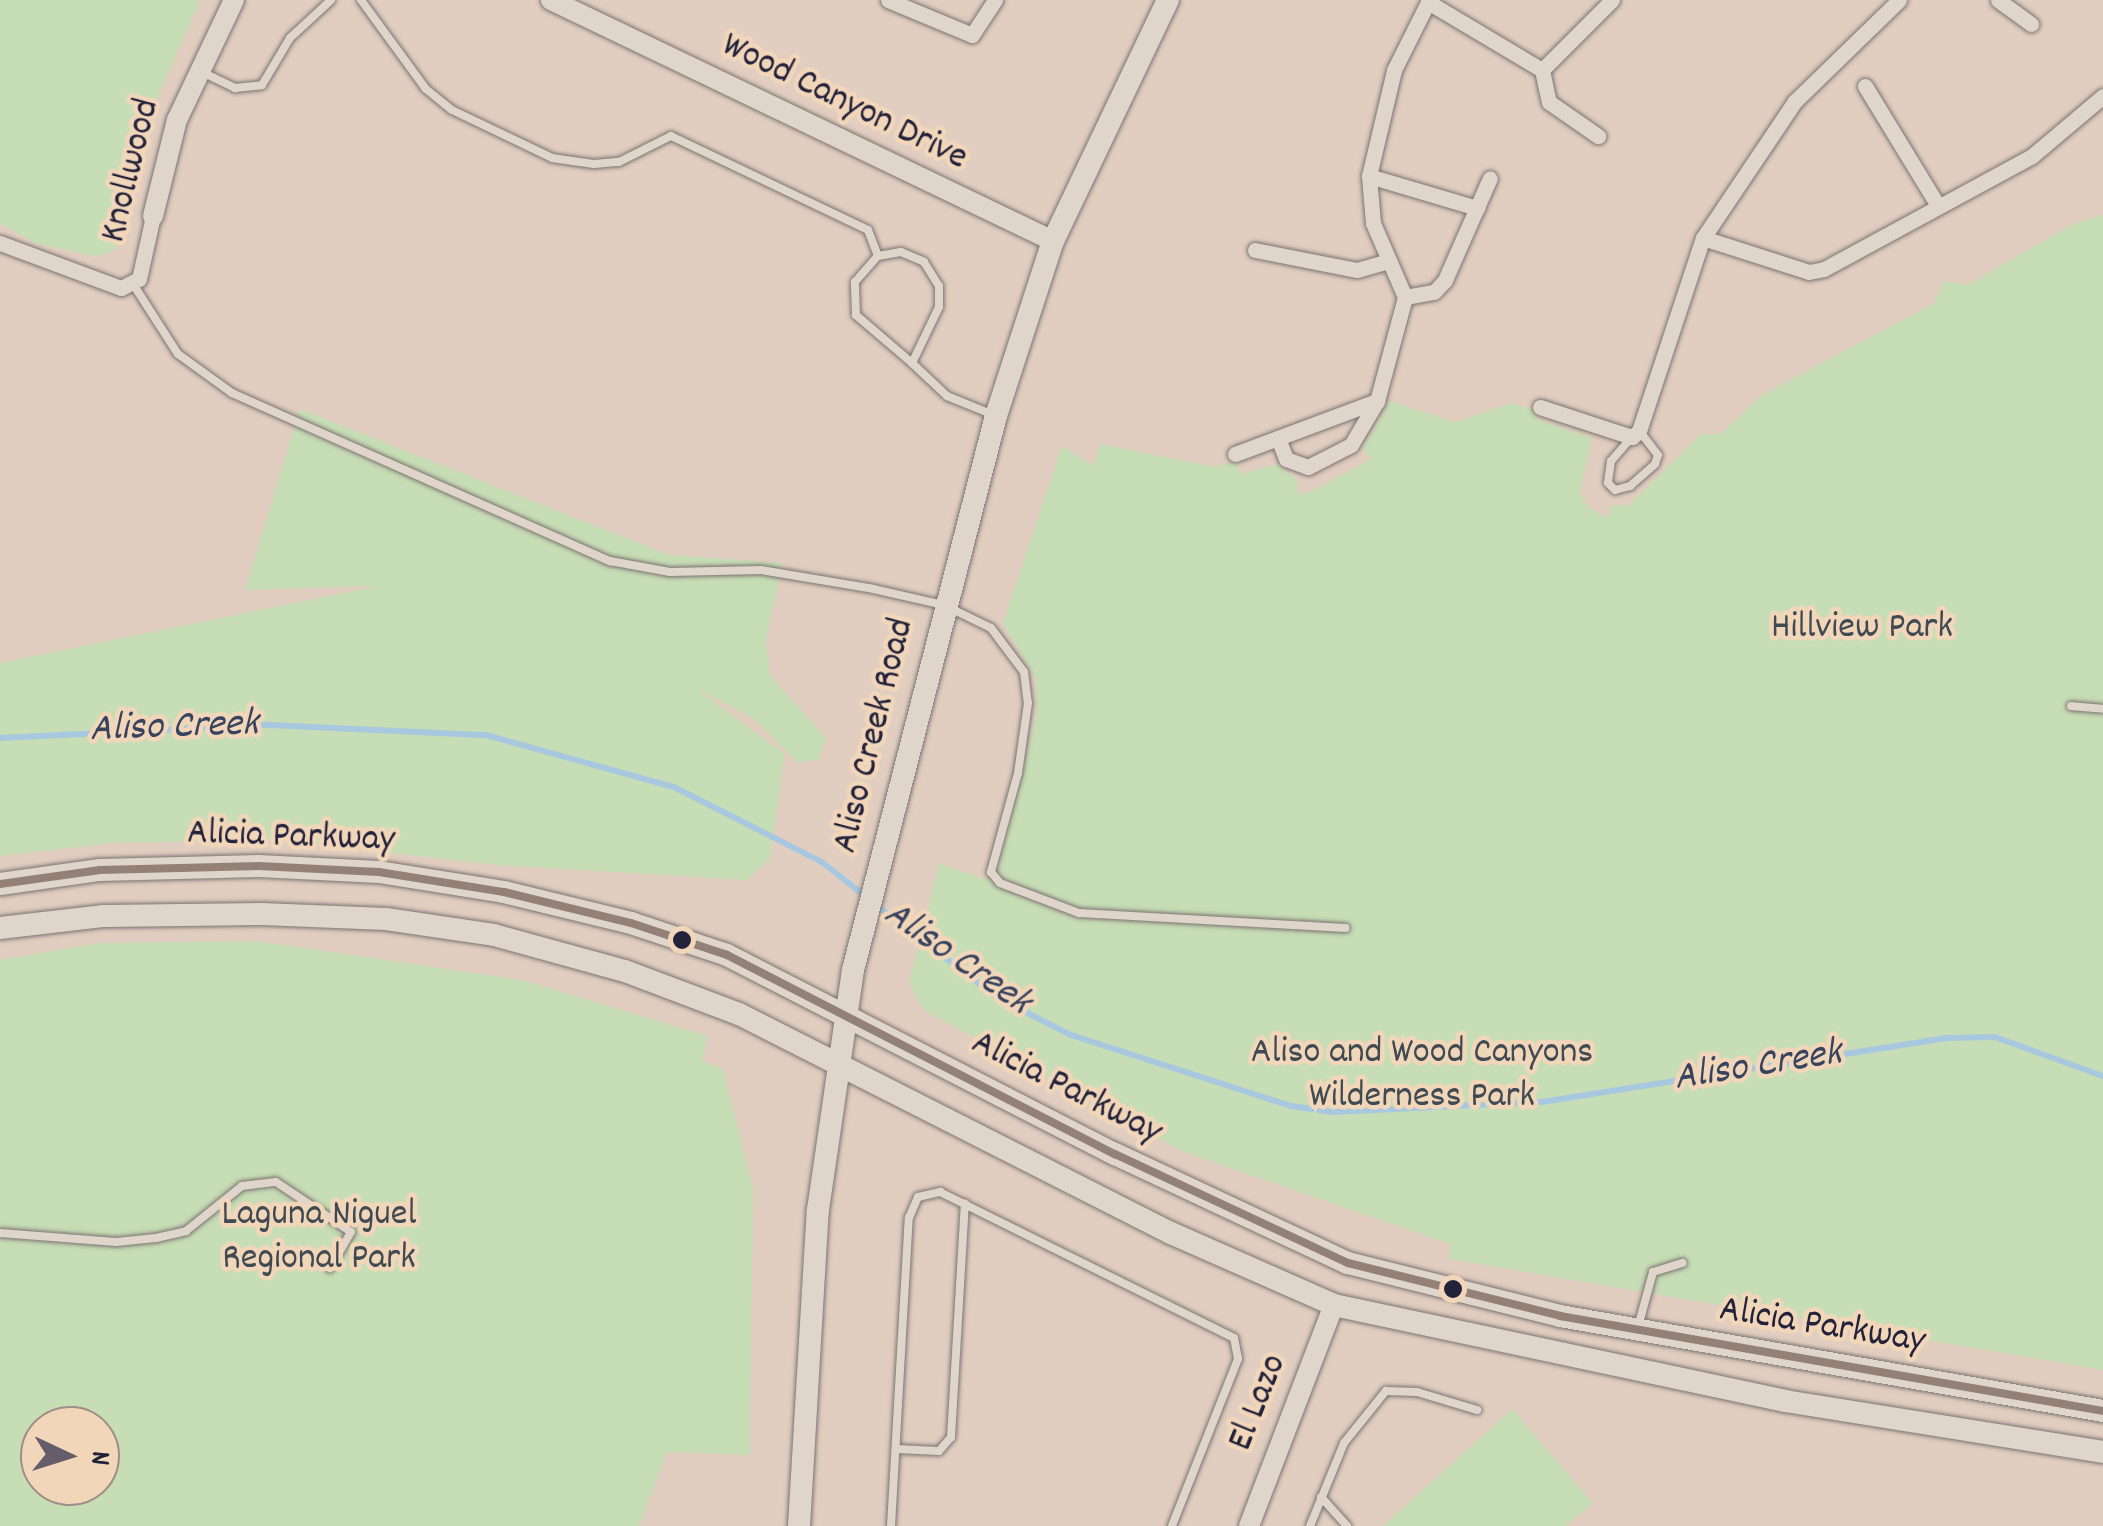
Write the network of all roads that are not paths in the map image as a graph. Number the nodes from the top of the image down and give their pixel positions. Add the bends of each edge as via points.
1 (234, 0) edge
2 (331, 0) edge
3 (361, 0) edge
4 (551, 0) edge
5 (888, 0) edge
6 (995, 0) edge
7 (1168, 0) edge
8 (1612, 0) edge
9 (1899, 0) edge
10 (1998, 0) edge
11 (1428, 1) edge
12 (2032, 24) dead end
13 (198, 70) junction
14 (1542, 70) junction
15 (1865, 86) dead end
16 (2103, 96) edge
17 (1598, 136) dead end
18 (1368, 176) junction
19 (1490, 178) dead end
20 (1938, 204) junction
21 (1477, 208) junction
22 (154, 216) joint
23 (1703, 238) junction
24 (1053, 241) junction
25 (0, 243) edge
26 (1255, 250) dead end
27 (878, 256) junction
28 (1388, 261) junction
29 (134, 284) junction
30 (1404, 297) junction
31 (912, 363) junction
32 (1377, 401) junction
33 (1540, 407) dead end
34 (996, 416) junction
35 (1636, 434) junction
36 (1278, 438) junction
37 (1235, 454) dead end
38 (944, 605) junction
39 (2071, 706) dead end
40 (2103, 709) edge
41 (0, 884) edge
42 (0, 928) edge
43 (1346, 928) dead end
44 (845, 1013) junction
45 (838, 1064) junction
46 (966, 1203) junction
47 (0, 1233) edge
48 (1683, 1263) dead end
49 (330, 1268) dead end
50 (1334, 1306) junction
51 (1638, 1331) junction
52 (1477, 1410) dead end
53 (2103, 1411) edge
54 (896, 1449) junction
55 (2103, 1452) edge
56 (1321, 1497) junction
57 (798, 1526) edge
58 (891, 1526) edge
59 (1172, 1526) edge
60 (1250, 1526) edge
61 (1310, 1526) edge
62 (1346, 1526) edge

1 - 13 main road, Knollwood
2 - 13 lane via 290,38 262,85 236,88
3 - 27 lane via 426,89 452,110 552,158 594,164 618,162 671,136 868,230
4 - 24 main road, Wood Canyon Drive
5 - 6 street via 972,35
7 - 24 main road, Aliso Creek Road
8 - 14 street
9 - 23 street via 1795,102
10 - 12 street
11 - 14 street
11 - 18 street via 1394,70
13 - 22 main road, Knollwood
14 - 17 street via 1549,102
15 - 20 street
16 - 20 street via 2032,156
18 - 21 street
18 - 28 street via 1373,223
19 - 21 street
20 - 23 street via 1809,272
21 - 30 street via 1445,280 1434,292
22 - 29 street, Knollwood
23 - 35 street
24 - 34 main road, Aliso Creek Road
25 - 29 street, Knollwood via 108,287
26 - 28 street via 1356,270
27 - 31 lane via 855,282 856,314
27 - 31 lane via 901,252 924,262 939,286 939,307
28 - 30 street
29 - 38 lane via 178,354 232,393 610,561 670,572 760,570
30 - 32 street
31 - 34 lane via 946,396
32 - 36 street
32 - 36 street via 1351,445 1308,468 1286,459
33 - 35 street
34 - 38 main road, Aliso Creek Road
35 - 35 lane via 1611,461 1608,483 1615,490 1655,464 1658,455
36 - 37 street
38 - 43 lane via 991,628 1024,672 1027,724 991,872 1000,882 1079,914
38 - 44 main road, Aliso Creek Road
39 - 40 lane
41 - 44 main road, Alicia Parkway via 100,870 259,866 378,872 504,892 631,923 727,955
42 - 45 main road, Alicia Parkway via 104,916 262,914 386,919 494,935 626,971 739,1014
44 - 45 main road, Aliso Creek Road
44 - 51 main road, Alicia Parkway via 1115,1154 1331,1256
45 - 50 main road, Alicia Parkway via 1171,1234
45 - 57 main road, Aliso Creek Road via 818,1210
46 - 54 lane via 951,1437 938,1451
46 - 54 lane via 940,1192 912,1206
46 - 59 lane via 1234,1338 1238,1359
47 - 49 lane via 156,1238 186,1231 242,1186 276,1182 351,1232
48 - 51 lane via 1653,1272
50 - 55 main road, Alicia Parkway via 1786,1402
50 - 60 main road, El Lazo
51 - 53 main road, Alicia Parkway
52 - 56 lane via 1417,1392 1386,1391 1344,1444
54 - 58 lane
56 - 61 lane
56 - 62 lane

